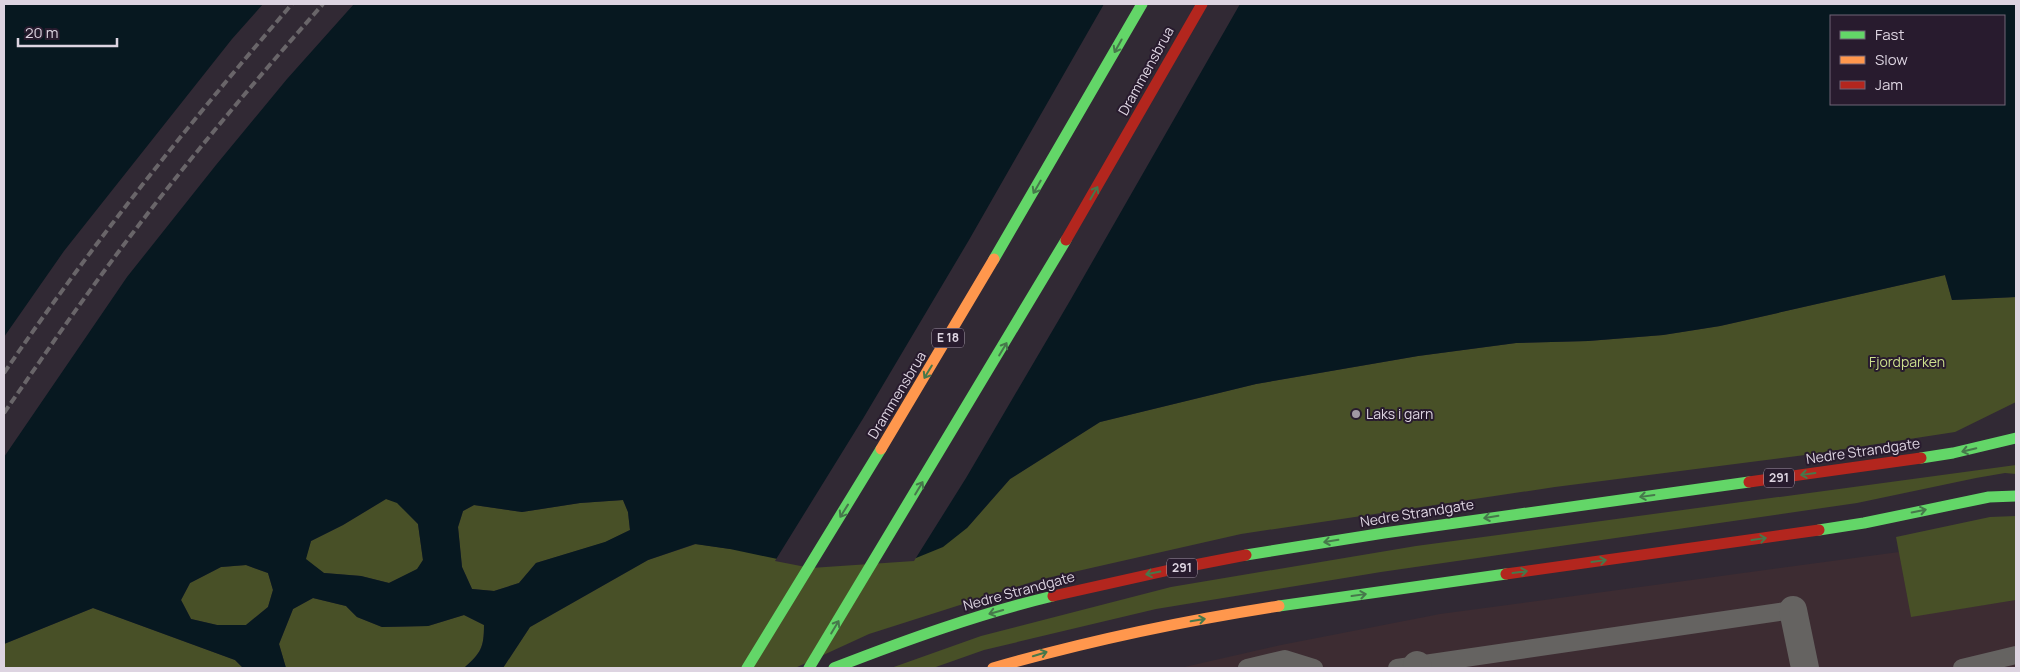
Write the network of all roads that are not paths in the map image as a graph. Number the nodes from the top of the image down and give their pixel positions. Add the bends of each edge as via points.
1 (1142, 4) edge
2 (1202, 4) edge
3 (2016, 438) edge
4 (2016, 496) edge
5 (1793, 610) joint
6 (2016, 655) edge
7 (1411, 667) edge
8 (747, 668) edge
9 (809, 668) edge
10 (834, 668) edge
11 (993, 668) edge
12 (1247, 668) edge
13 (1314, 668) edge
14 (1805, 668) edge
15 (1962, 668) edge

1 -> 8 highway, Drammensbrua / E 18 via 992,266
9 -> 2 highway, Drammensbrua via 1007,340
3 -> 10 highway, Nedre Strandgate / 291 via 1953,453 1279,549 1149,574 946,626
11 -> 4 highway via 1050,651 1155,628 1289,604 1802,533 1989,497
5 - 7 lane
5 - 14 street
6 - 15 lane
12 - 13 lane via 1284,659

